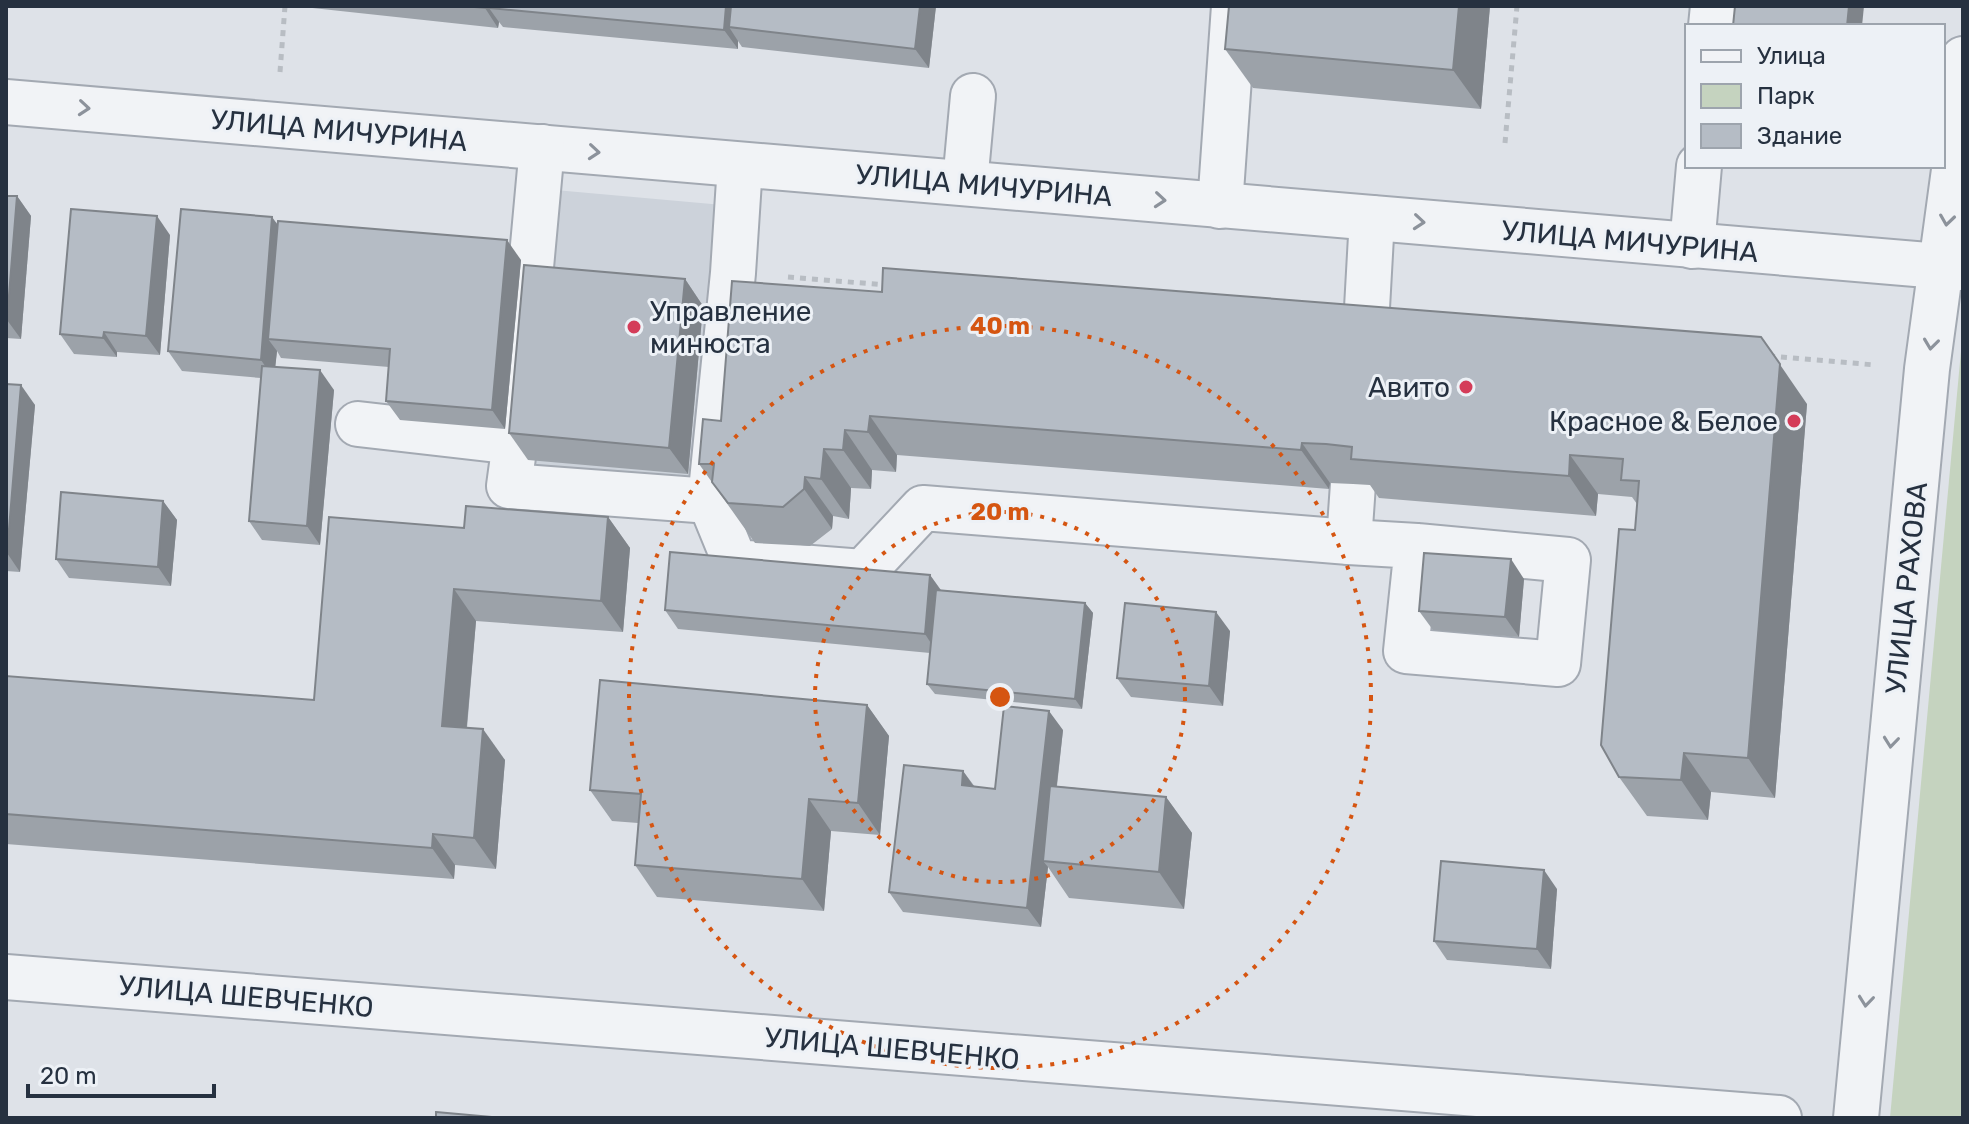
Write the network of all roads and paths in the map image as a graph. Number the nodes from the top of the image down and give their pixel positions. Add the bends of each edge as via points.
1 (285, 6) edge
2 (1234, 6) edge
3 (1517, 6) edge
4 (1963, 59) edge
5 (973, 96) dead end
6 (6, 102) edge
7 (275, 125) junction
8 (1505, 143) dead end
9 (542, 147) junction
10 (740, 165) junction
11 (1699, 168) edge
12 (965, 183) junction
13 (1220, 206) junction
14 (1372, 218) junction
15 (1692, 246) junction
16 (1952, 268) edge
17 (1365, 344) edge
18 (358, 424) dead end
19 (515, 442) junction
20 (1353, 484) edge
21 (710, 501) junction
22 (1349, 542) junction
23 (1417, 546) dead end
24 (6, 977) edge
25 (1779, 1118) edge
26 (1856, 1118) edge

1 - 7 path
2 - 13 street
3 - 8 path
4 -> 16 street, УЛИЦА РАХОВА
5 - 12 street
6 -> 7 street, УЛИЦА МИЧУРИНА
7 - 9 street, УЛИЦА МИЧУРИНА
9 -> 10 street, УЛИЦА МИЧУРИНА
9 - 19 street
10 - 12 street, УЛИЦА МИЧУРИНА
10 - 21 street
11 - 15 street
12 -> 13 street, УЛИЦА МИЧУРИНА
13 - 14 street, УЛИЦА МИЧУРИНА
14 -> 15 street, УЛИЦА МИЧУРИНА
14 - 17 street
15 - 16 street, УЛИЦА МИЧУРИНА
16 -> 26 street, УЛИЦА РАХОВА via 1924,401
18 - 19 street
19 - 21 street via 509,486
20 - 22 street
21 - 22 street via 735,562 863,572 923,508
22 - 23 street
24 - 25 street, УЛИЦА ШЕВЧЕНКО

